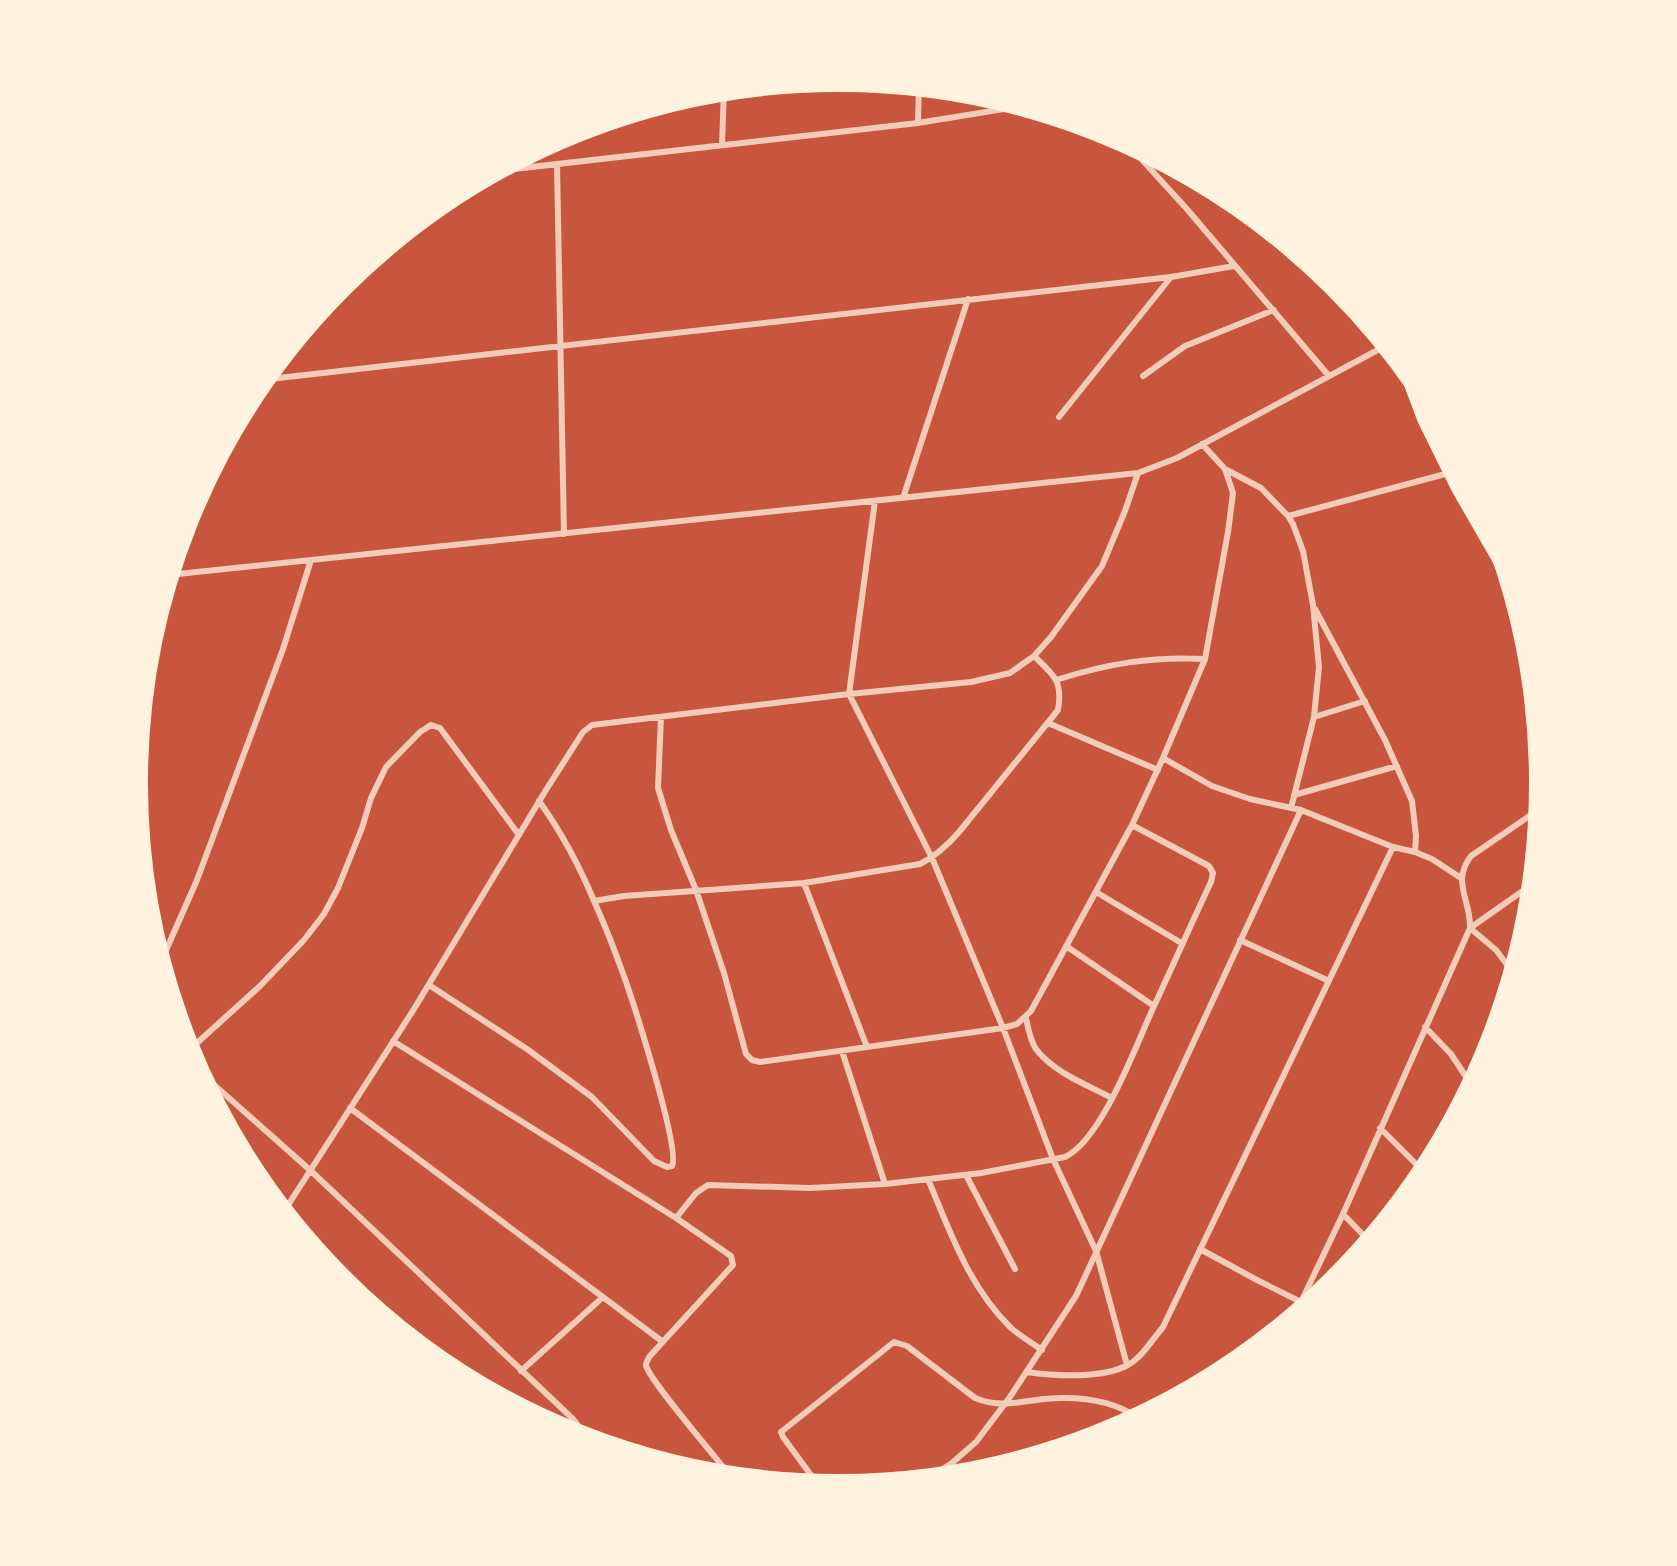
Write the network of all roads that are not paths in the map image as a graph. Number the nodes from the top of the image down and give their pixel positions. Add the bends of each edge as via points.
1 (919, 93) edge
2 (724, 98) edge
3 (1005, 109) edge
4 (918, 123) junction
5 (722, 145) junction
6 (1140, 157) edge
7 (557, 164) junction
8 (515, 169) edge
9 (1234, 266) junction
10 (1171, 277) junction
11 (968, 299) junction
12 (1274, 310) junction
13 (560, 345) junction
14 (1380, 349) edge
15 (1143, 376) dead end
16 (1329, 376) junction
17 (275, 378) edge
18 (1419, 401) edge
19 (1059, 417) dead end
20 (1202, 444) junction
21 (1225, 469) junction
22 (1137, 473) junction
23 (1449, 473) junction
24 (1467, 488) edge
25 (1458, 490) junction
26 (903, 498) junction
27 (875, 501) junction
28 (1288, 516) junction
29 (564, 534) junction
30 (1492, 549) edge
31 (311, 560) junction
32 (177, 574) edge
33 (1313, 605) junction
34 (1034, 656) junction
35 (1205, 659) junction
36 (1056, 680) junction
37 (849, 694) junction
38 (1365, 701) junction
39 (661, 717) junction
40 (1314, 717) junction
41 (1048, 723) junction
42 (1163, 758) junction
43 (1397, 766) junction
44 (1158, 770) junction
45 (1294, 795) junction
46 (539, 801) junction
47 (1291, 808) junction
48 (1301, 810) junction
49 (1532, 814) edge
50 (1132, 825) junction
51 (519, 835) junction
52 (1393, 847) junction
53 (1415, 852) junction
54 (932, 858) junction
55 (1461, 878) junction
56 (804, 883) junction
57 (696, 890) junction
58 (1525, 890) edge
59 (1096, 892) junction
60 (598, 900) junction
61 (1470, 928) junction
62 (1240, 939) junction
63 (1182, 944) junction
64 (1066, 946) junction
65 (165, 952) edge
66 (1508, 966) edge
67 (1329, 981) junction
68 (429, 985) junction
69 (1154, 1006) junction
70 (1026, 1018) junction
71 (1425, 1027) junction
72 (1003, 1028) junction
73 (393, 1041) junction
74 (195, 1044) edge
75 (867, 1047) junction
76 (842, 1051) junction
77 (1467, 1078) edge
78 (213, 1084) edge
79 (1112, 1098) junction
80 (350, 1108) junction
81 (1380, 1128) junction
82 (1053, 1159) junction
83 (1418, 1166) edge
84 (310, 1170) junction
85 (966, 1175) junction
86 (928, 1179) junction
87 (885, 1184) junction
88 (288, 1206) edge
89 (1343, 1214) junction
90 (676, 1218) junction
91 (1365, 1236) edge
92 (1200, 1249) junction
93 (1096, 1251) junction
94 (1015, 1269) dead end
95 (603, 1297) junction
96 (1302, 1299) edge
97 (1300, 1301) edge
98 (663, 1342) junction
99 (1042, 1350) junction
100 (1127, 1365) junction
101 (521, 1371) junction
102 (1026, 1372) junction
103 (1004, 1405) junction
104 (1131, 1413) edge
105 (579, 1427) edge
106 (724, 1468) edge
107 (942, 1470) edge
108 (812, 1477) edge

1 - 4 street
2 - 5 street
3 - 4 street
4 - 5 street
5 - 7 street
6 - 9 street
7 - 8 street
7 - 13 street
9 - 10 street
9 - 12 street
10 - 11 street
10 - 19 street
11 - 13 street
11 - 26 street
12 - 15 street via 1185,346
12 - 16 street
13 - 17 street
13 - 29 street
14 - 16 street
16 - 20 street
18 - 23 main road
20 - 21 street
20 - 22 street
21 - 28 street via 1261,488
21 - 35 street via 1233,493
22 - 26 street
22 - 34 street via 1102,566
23 - 25 main road
23 - 28 street
24 - 25 street
25 - 30 main road
26 - 27 street
27 - 29 street
27 - 37 street
28 - 33 street via 1303,551
29 - 31 street
31 - 32 street
31 - 65 street via 283,649 197,880
33 - 38 street
33 - 40 street via 1318,667
34 - 36 street
34 - 37 street via 1010,673 971,682
35 - 36 street via 1156,658
35 - 42 street
36 - 41 street via 1061,692 1058,710
37 - 39 street
37 - 54 street
38 - 40 street
38 - 43 street
39 - 46 street via 592,725
39 - 57 street via 658,788
40 - 45 street
41 - 44 street
41 - 54 street via 959,832
42 - 44 street
42 - 47 street via 1212,786
43 - 45 street
43 - 53 street via 1412,801
44 - 50 street
45 - 47 street
46 - 51 street
46 - 60 street via 562,832
47 - 48 street
48 - 52 street
48 - 62 street
49 - 55 street via 1471,856 1463,866
50 - 59 street
50 - 63 street via 1209,866 1213,873
51 - 68 street
51 - 74 street via 440,728 431,725 420,732 386,767 324,914 260,986
52 - 53 street
52 - 67 street
53 - 55 street
54 - 56 street via 920,864
54 - 72 street
55 - 61 street
56 - 57 street
56 - 75 street
57 - 60 street
57 - 76 street via 746,1054 760,1062
58 - 61 street
59 - 63 street
59 - 64 street
60 - 68 street via 670,1132 675,1161 672,1166 654,1161 592,1097
61 - 66 street
61 - 71 street
62 - 67 street
62 - 93 street
63 - 69 street
64 - 69 street
64 - 70 street
67 - 92 street
68 - 73 street
69 - 79 street
70 - 72 street
70 - 79 street via 1036,1049 1050,1063
71 - 77 street via 1451,1054
71 - 81 street
72 - 75 street
72 - 82 street
73 - 80 street
73 - 90 street
75 - 76 street
76 - 87 street
78 - 84 street
79 - 82 street via 1074,1152
80 - 84 street
80 - 95 street
81 - 83 street
81 - 89 street
82 - 85 street
82 - 93 street
84 - 88 street
84 - 101 street
85 - 86 street
85 - 94 street
86 - 87 street
86 - 99 street via 959,1254 983,1295 1012,1329
87 - 90 street via 810,1188 708,1185 696,1193
89 - 91 street
89 - 96 street
90 - 98 street via 726,1250 733,1265
92 - 97 street
92 - 100 street via 1163,1327
93 - 99 street via 1076,1296
93 - 100 street
95 - 98 street
95 - 101 street
98 - 106 street via 646,1362 648,1370
99 - 102 street
100 - 102 street via 1103,1372 1057,1376
101 - 105 street
102 - 103 street
103 - 104 street via 1070,1397 1107,1402
103 - 107 street via 976,1442
103 - 108 street via 975,1398 907,1346 894,1342 781,1432

